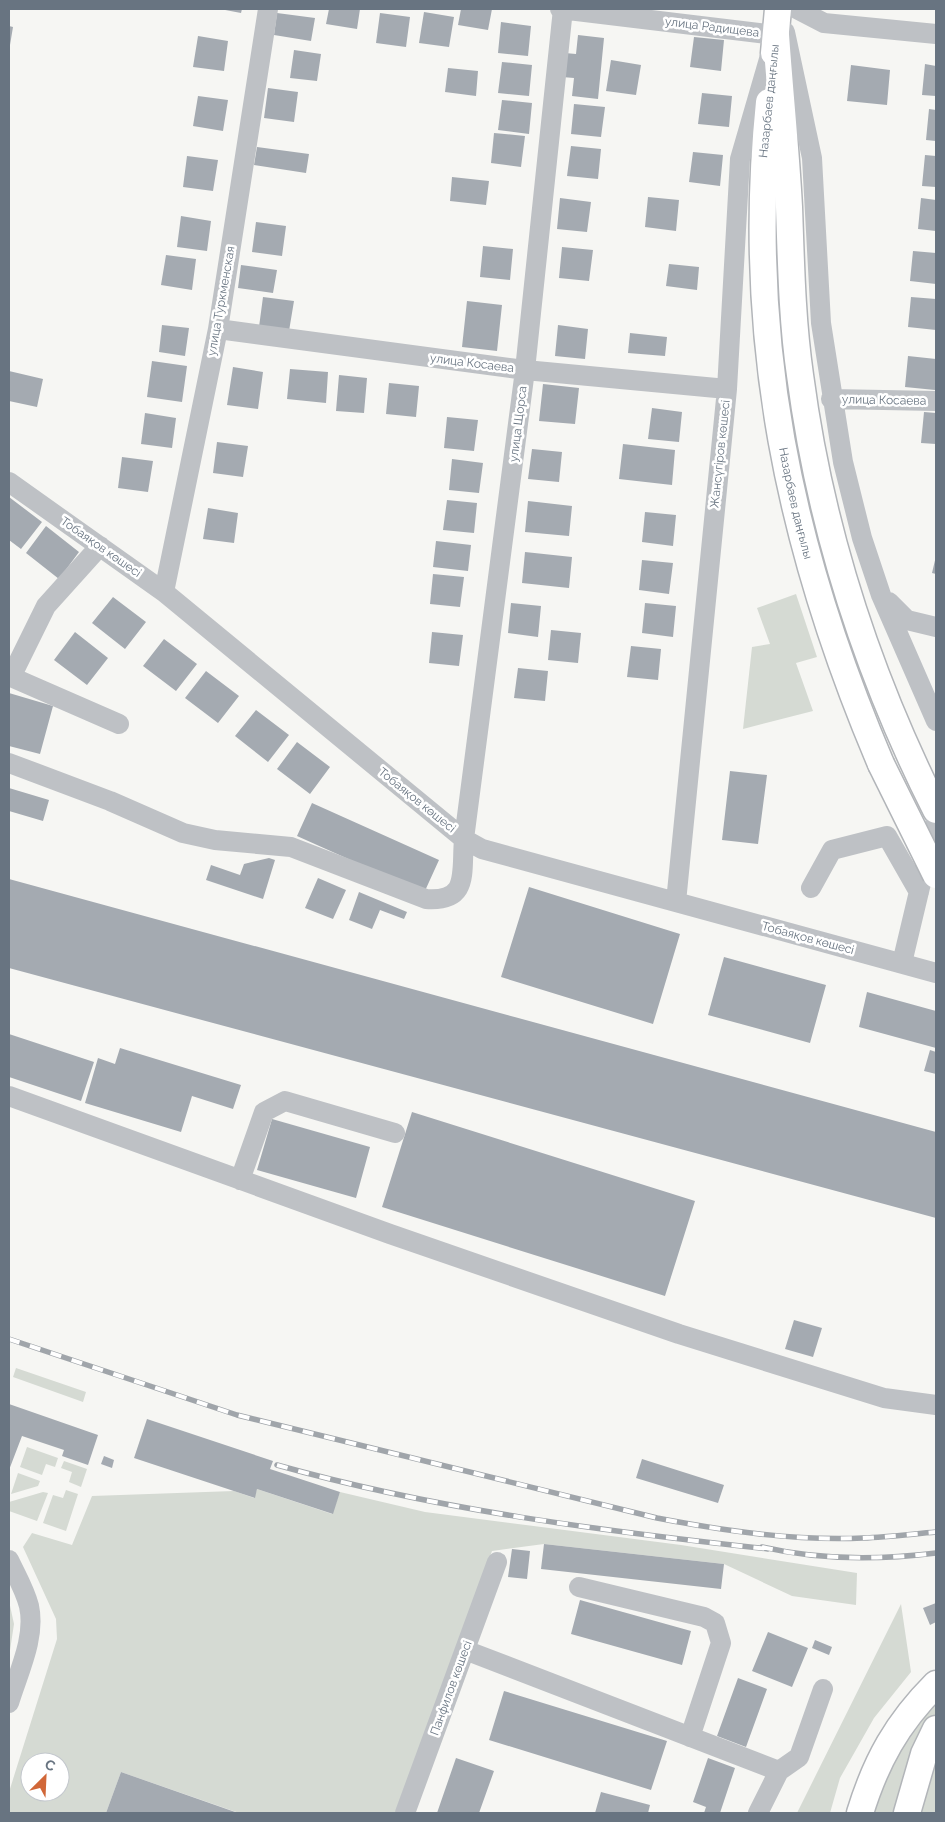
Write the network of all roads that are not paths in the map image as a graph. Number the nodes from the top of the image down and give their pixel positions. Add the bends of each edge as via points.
1 (268, 9) edge
2 (562, 9) edge
3 (779, 9) edge
4 (797, 9) edge
5 (936, 34) edge
6 (776, 35) junction
7 (218, 329) junction
8 (525, 370) junction
9 (727, 389) junction
10 (831, 399) junction
11 (936, 401) edge
12 (9, 482) edge
13 (100, 546) junction
14 (164, 592) junction
15 (882, 595) junction
16 (936, 627) edge
17 (10, 676) edge
18 (936, 721) edge
19 (119, 724) dead end
20 (9, 763) edge
21 (936, 810) edge
22 (936, 820) edge
23 (464, 839) junction
24 (928, 883) edge
25 (811, 888) dead end
26 (676, 902) junction
27 (902, 963) junction
28 (936, 973) edge
29 (9, 1096) edge
30 (395, 1133) dead end
31 (240, 1180) junction
32 (936, 1405) edge
33 (9, 1560) edge
34 (497, 1562) dead end
35 (579, 1587) dead end
36 (465, 1650) junction
37 (936, 1684) edge
38 (823, 1690) dead end
39 (9, 1703) edge
40 (936, 1729) edge
41 (690, 1737) junction
42 (779, 1771) junction
43 (405, 1813) edge
44 (758, 1813) edge
45 (860, 1813) edge
46 (906, 1813) edge

1 - 7 street, улица Туркменская
2 - 6 street, улица Радищева
2 - 8 street, улица Щорса
3 - 6 main road, Жансүгіров көшесі
3 - 10 street via 812,158 821,322
4 - 5 street via 824,23
6 - 9 street, Жансүгіров көшесі via 740,159
6 - 21 main road, Назарбаев даңғылы via 799,373 817,478 826,520 863,644
6 - 24 main road, Назарбаев даңғылы, bridge via 764,145 761,214 771,381 785,466 817,593 854,702
7 - 8 street, улица Косаева
7 - 14 street, улица Туркменская
8 - 9 street, улица Косаева
8 - 23 street, улица Щорса
9 - 26 street, Жансүгіров көшесі
10 - 11 street, улица Косаева
10 - 15 street via 862,538
12 - 13 street, Тобаяқов көшесі
13 - 14 street, Тобаяқов көшесі
13 - 17 street via 46,606
14 - 23 street, Тобаяқов көшесі
15 - 16 street via 907,620
15 - 18 street
17 - 19 street
20 - 23 street, улица Щорса via 183,833 215,840 291,847 426,899 456,894 460,886
22 - 24 street
23 - 26 street, Тобаяқов көшесі via 505,857
24 - 25 street via 887,836 832,850
24 - 27 street
26 - 27 street, Тобаяқов көшесі
27 - 28 street, Тобаяқов көшесі
29 - 31 street
30 - 31 street via 285,1101 264,1112
31 - 32 street via 679,1334 884,1398
33 - 39 street via 26,1595 31,1620 28,1643
34 - 36 street, Панфилов көшесі
35 - 41 street via 704,1617 715,1623 721,1643
36 - 41 street
36 - 43 street, Панфилов көшесі
37 - 45 main road via 893,1735
38 - 42 street via 799,1757
40 - 46 main road via 924,1754
41 - 42 street
42 - 44 street

